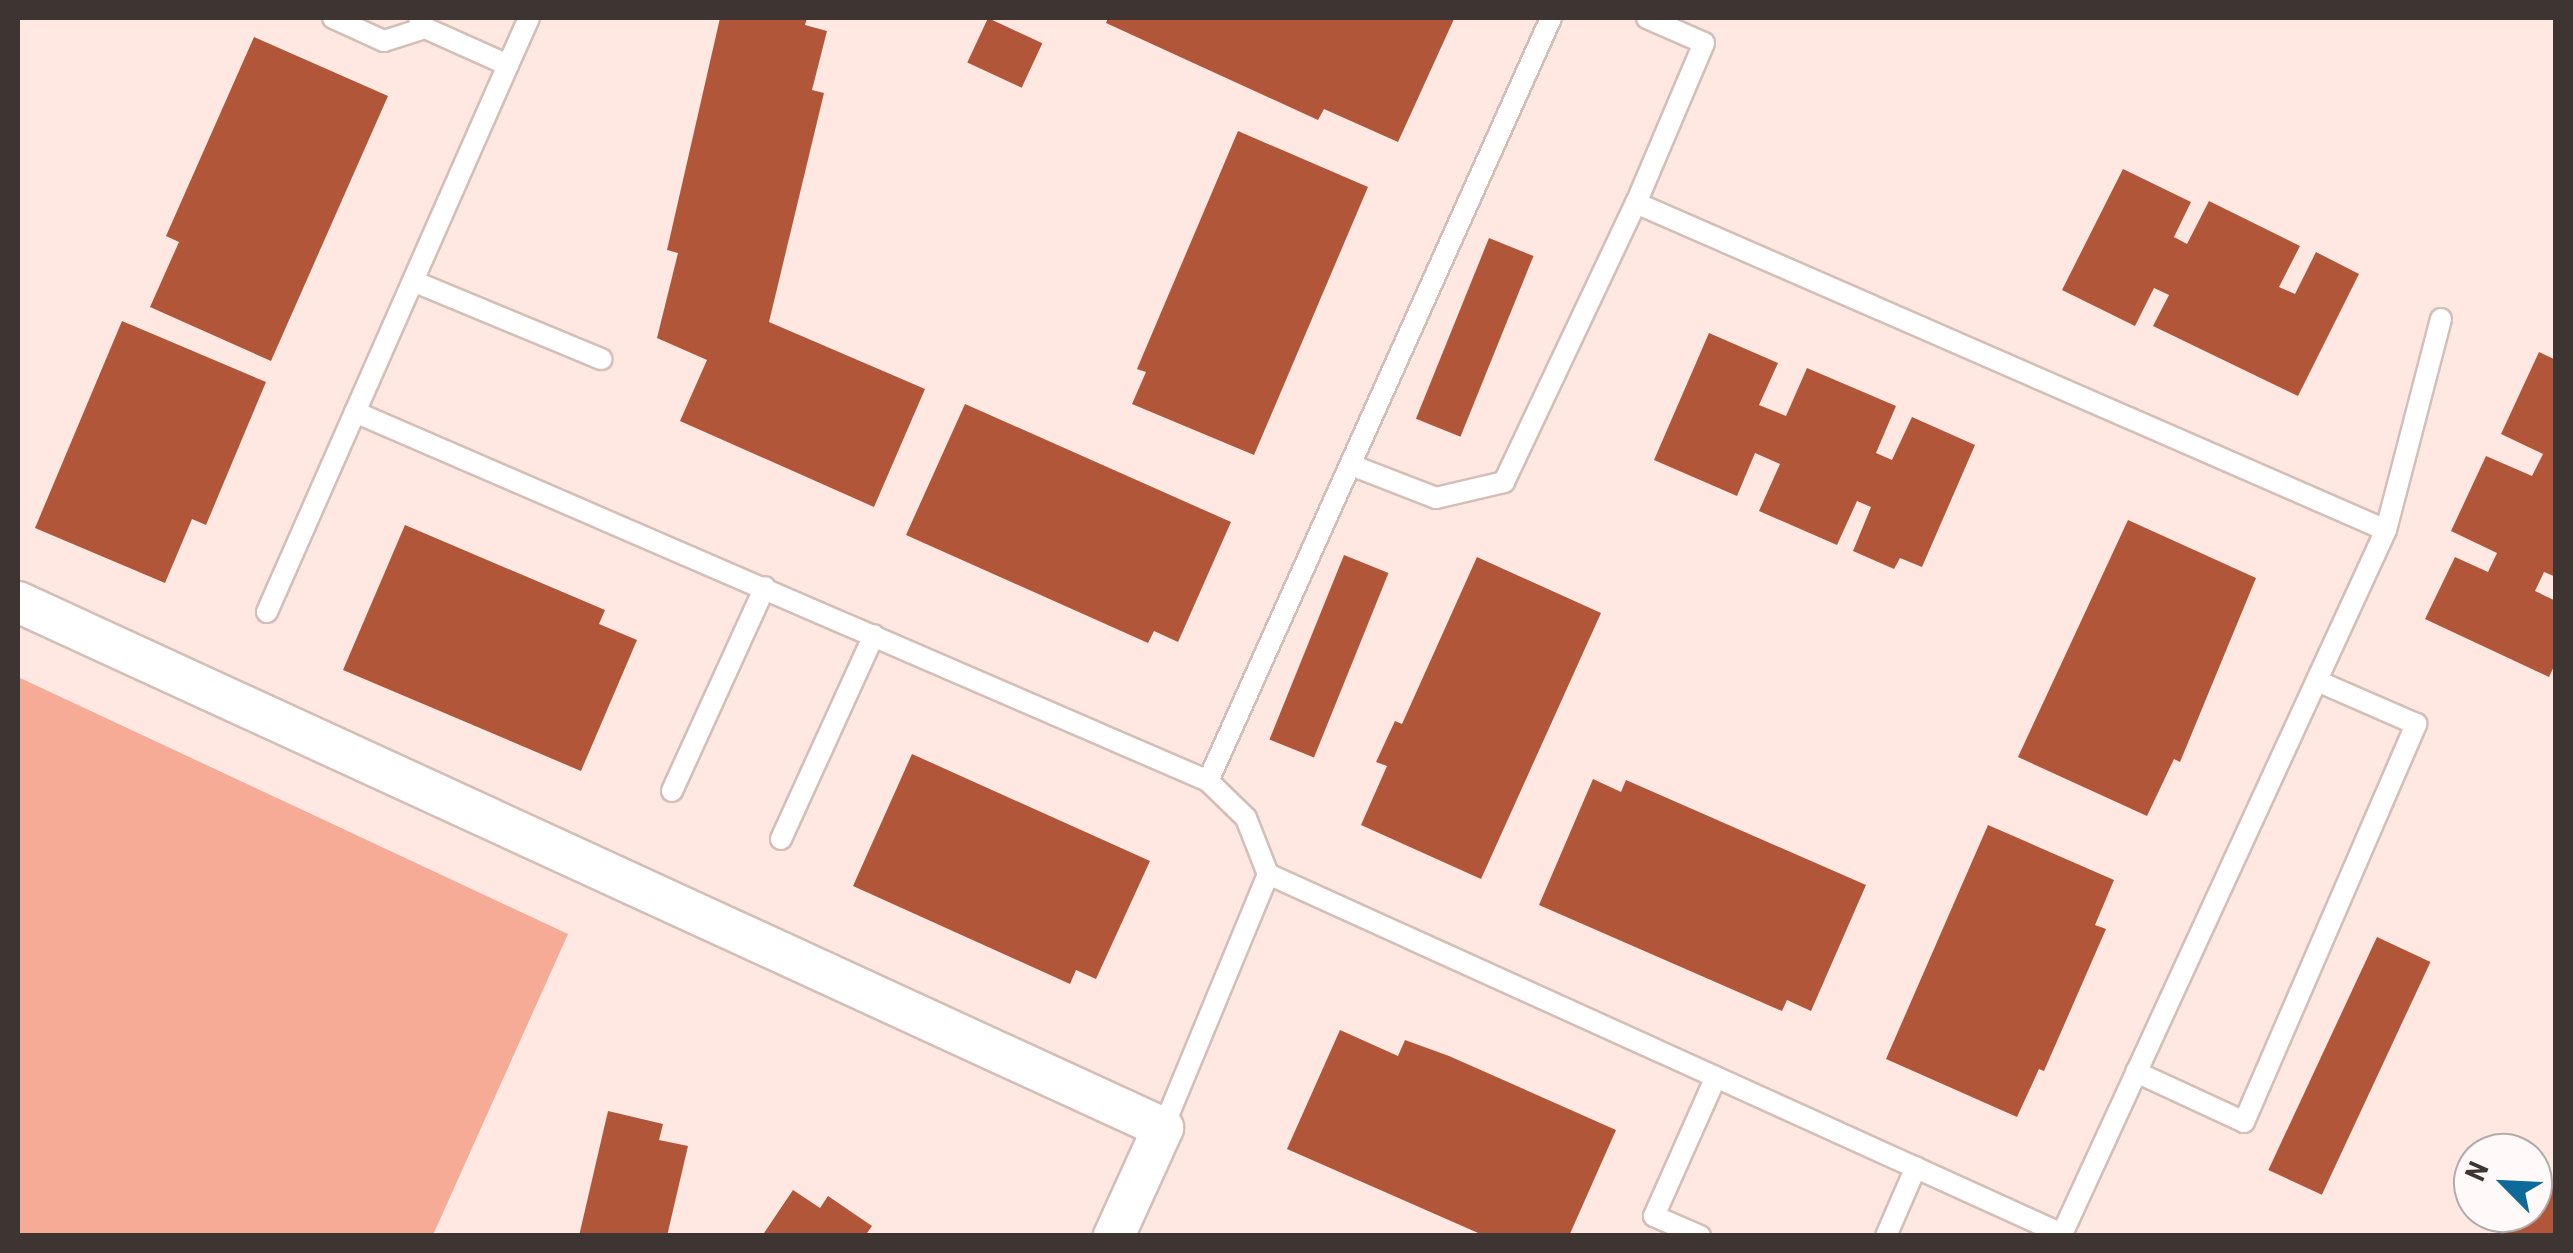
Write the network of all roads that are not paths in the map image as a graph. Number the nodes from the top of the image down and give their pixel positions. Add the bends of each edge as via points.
1 (332, 18) edge
2 (529, 18) edge
3 (1551, 18) edge
4 (1647, 18) edge
5 (422, 23) edge
6 (508, 64) junction
7 (1636, 203) junction
8 (412, 282) junction
9 (2441, 319) dead end
10 (601, 359) dead end
11 (355, 412) junction
12 (1351, 465) junction
13 (2386, 530) junction
14 (765, 587) junction
15 (18, 602) edge
16 (267, 612) dead end
17 (874, 636) junction
18 (2317, 680) junction
19 (1208, 782) junction
20 (672, 790) dead end
21 (781, 839) dead end
22 (1268, 874) junction
23 (2136, 1072) junction
24 (1716, 1077) junction
25 (1162, 1128) junction
26 (1916, 1168) junction
27 (1114, 1236) edge
28 (1700, 1236) edge
29 (1886, 1236) edge

1 - 5 lane via 384,40
2 - 6 lane
3 - 12 lane
4 - 7 lane via 1704,43
5 - 6 lane
6 - 8 lane
7 - 12 lane via 1504,482 1436,498
7 - 13 lane
8 - 10 lane
8 - 11 lane
9 - 13 lane
11 - 14 lane
11 - 16 lane
12 - 19 lane
13 - 18 lane
14 - 17 lane
14 - 20 lane
15 - 25 street
17 - 19 lane
17 - 21 lane
18 - 23 lane
18 - 23 lane via 2416,724 2244,1122
19 - 22 lane via 1246,818
22 - 24 lane
22 - 25 lane
23 - 26 lane via 2062,1234
24 - 26 lane
24 - 28 lane via 1654,1216
25 - 27 street
26 - 29 lane

